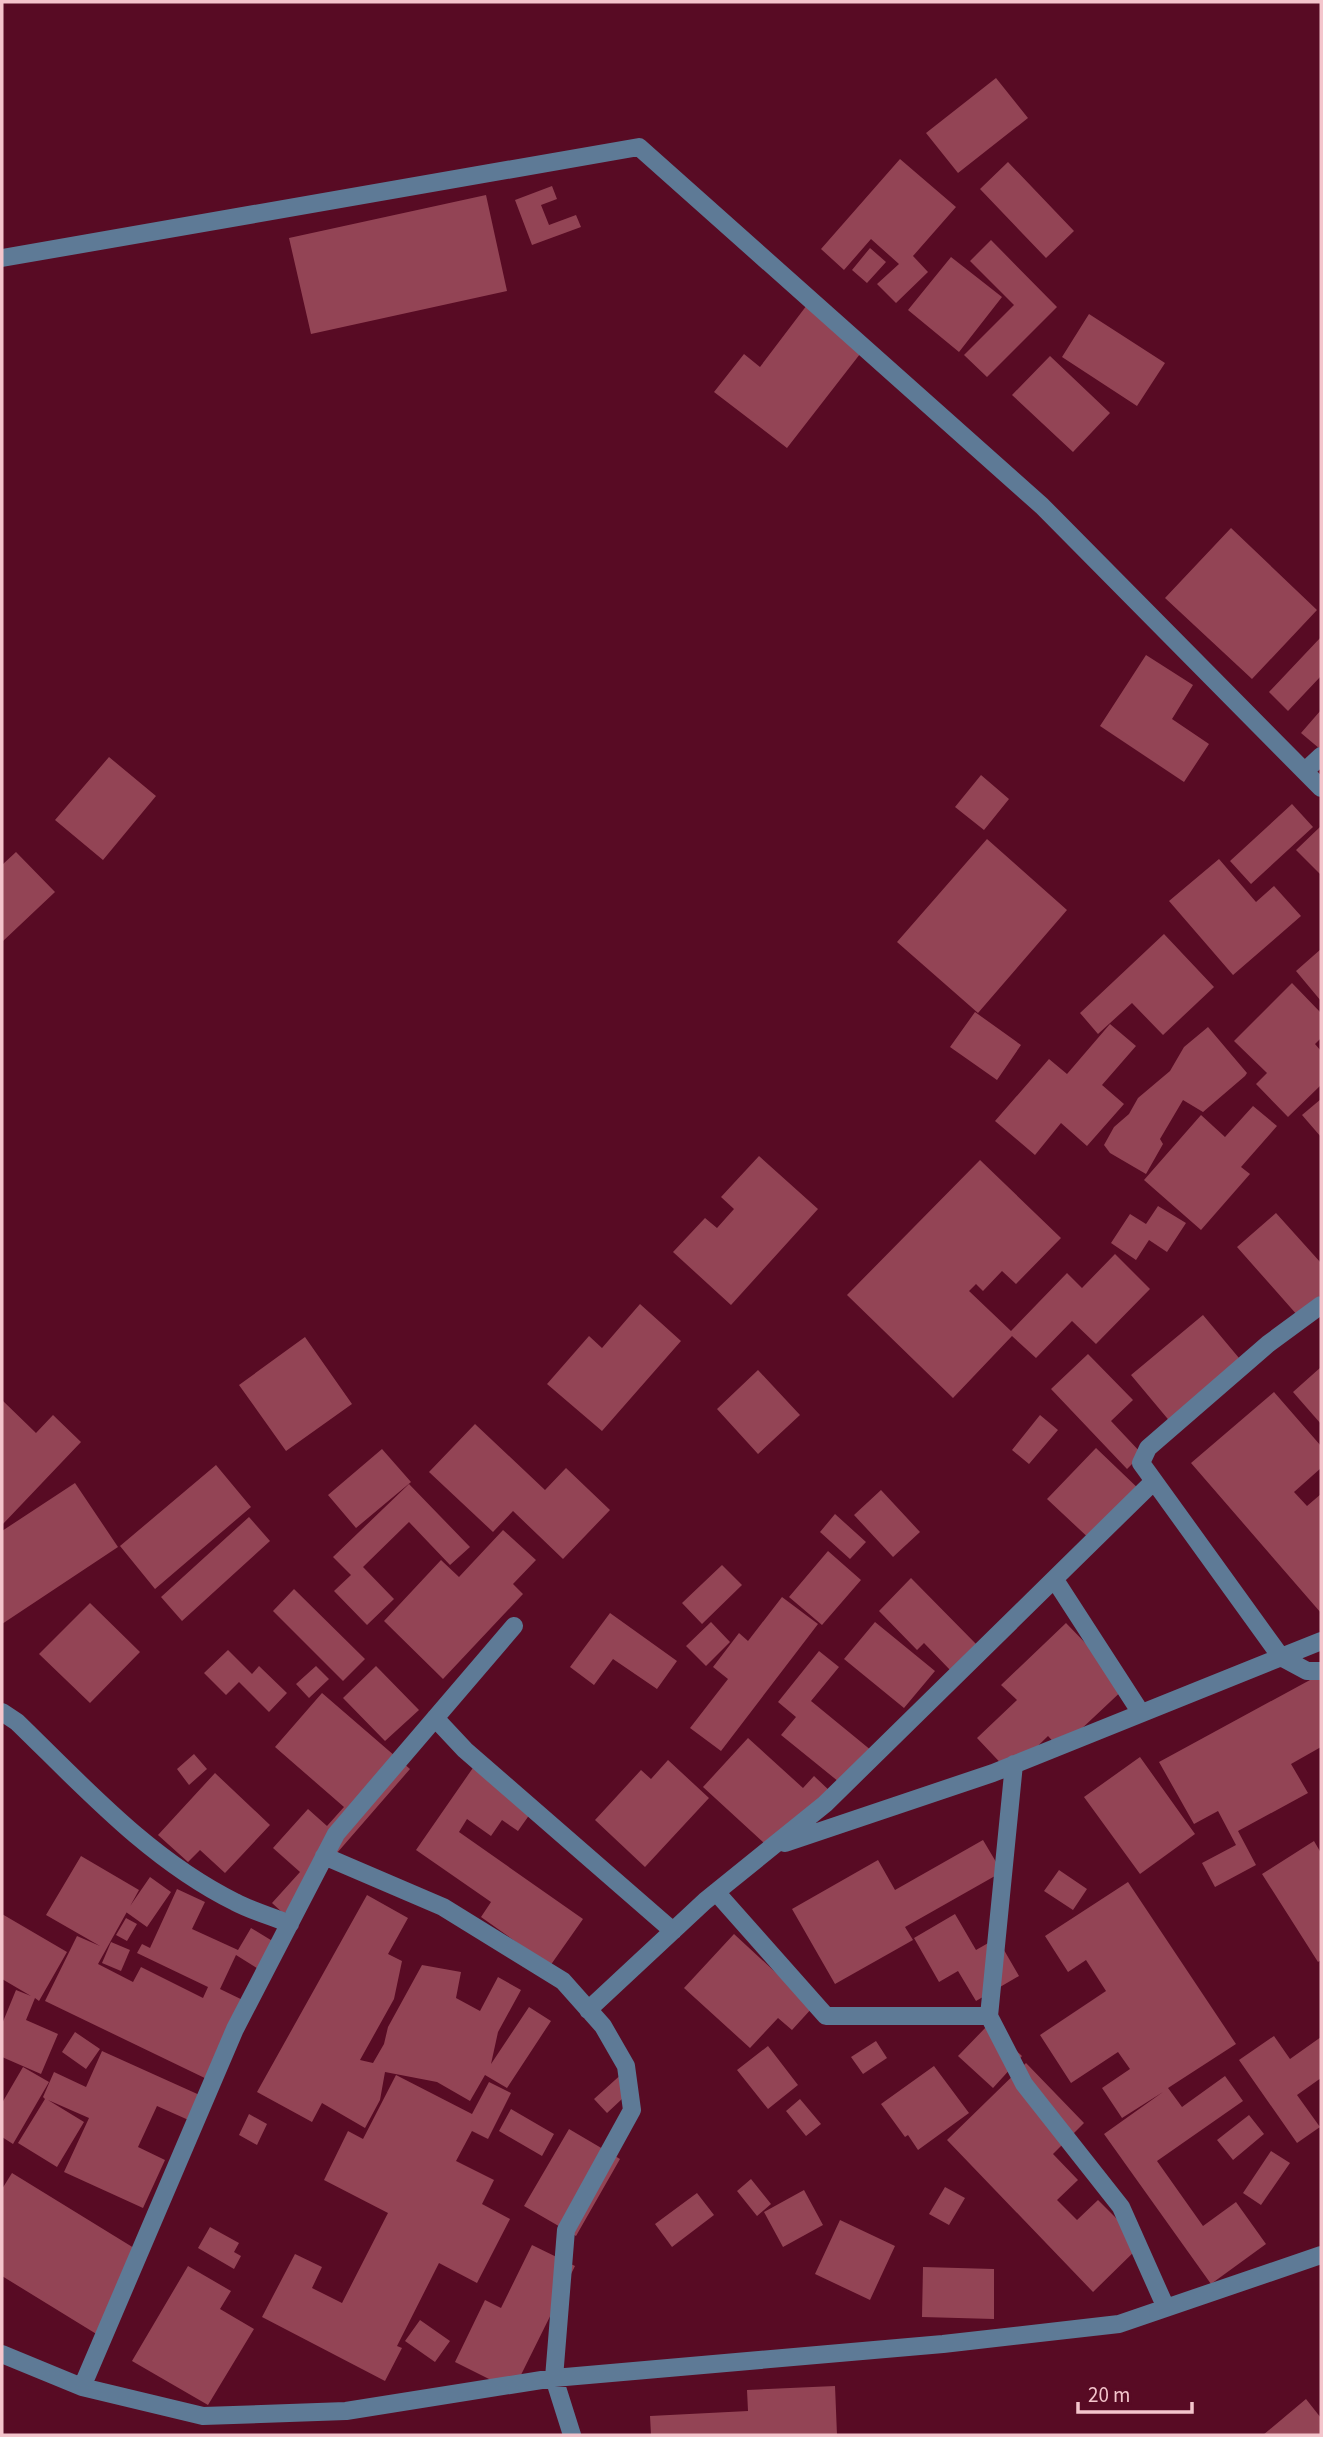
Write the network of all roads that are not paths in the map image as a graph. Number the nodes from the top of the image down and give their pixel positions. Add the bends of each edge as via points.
1 (2, 258) edge
2 (1321, 756) edge
3 (1305, 771) junction
4 (1321, 788) edge
5 (1321, 1306) edge
6 (1153, 1482) junction
7 (1055, 1580) junction
8 (514, 1626) dead end
9 (1321, 1641) edge
10 (1281, 1657) junction
11 (1321, 1671) edge
12 (2, 1712) edge
13 (1141, 1713) junction
14 (435, 1718) junction
15 (1014, 1764) junction
16 (772, 1847) junction
17 (324, 1856) junction
18 (716, 1892) junction
19 (290, 1924) junction
20 (673, 1931) junction
21 (588, 2010) junction
22 (989, 2016) junction
23 (1321, 2255) edge
24 (1166, 2308) junction
25 (2, 2354) edge
26 (554, 2378) junction
27 (82, 2387) junction
28 (572, 2435) edge

1 - 3 street via 639,147 1042,506
2 - 3 street
3 - 4 street
5 - 6 street via 1148,1448 1141,1463
6 - 7 street
6 - 10 street
7 - 13 street
7 - 16 street via 825,1804
8 - 14 street
9 - 10 street
10 - 11 street via 1307,1671
10 - 13 street
12 - 19 street via 114,1817 185,1872 235,1902
13 - 15 street
14 - 17 street via 336,1833
14 - 20 street via 475,1759
15 - 16 street
15 - 22 street
16 - 18 street
17 - 19 street
17 - 21 street via 443,1907 563,1981
18 - 20 street
18 - 22 street via 826,2016
19 - 27 street via 235,2029
20 - 21 street
21 - 26 street via 626,2066 632,2110 566,2231
22 - 24 street via 1024,2084 1121,2207
23 - 24 street
24 - 26 street via 1119,2324
25 - 27 street
26 - 27 street via 346,2411 203,2416
26 - 28 street

